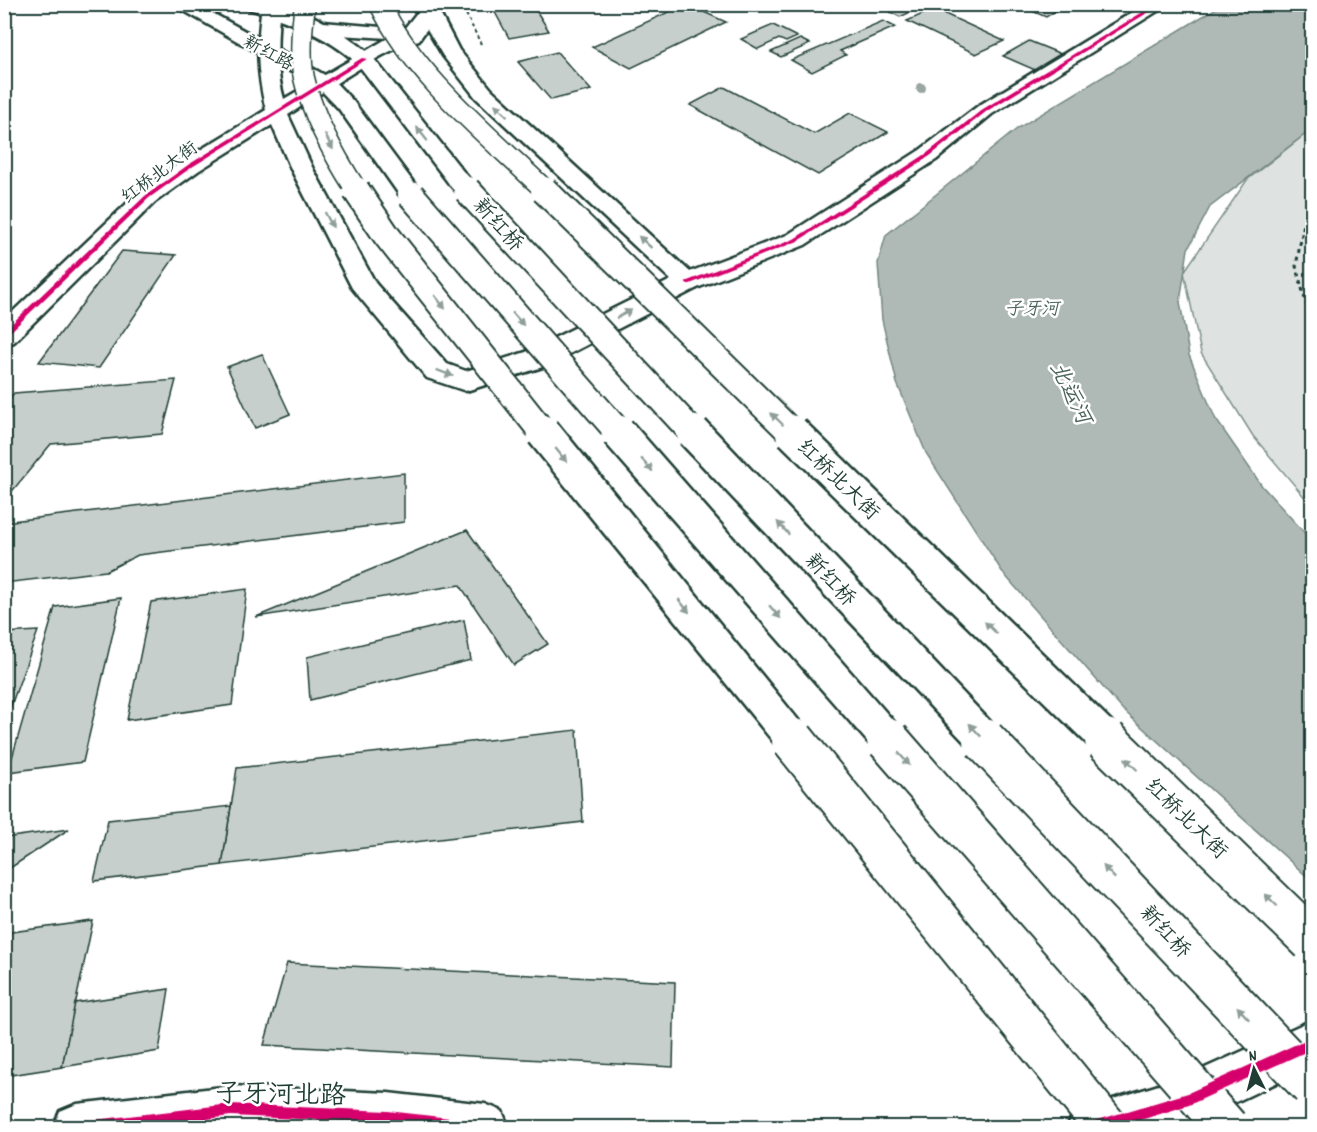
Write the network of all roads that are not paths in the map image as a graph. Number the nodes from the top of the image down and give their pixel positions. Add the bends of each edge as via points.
1 (181, 4) edge
2 (380, 4) edge
3 (1160, 4) edge
4 (264, 6) edge
5 (427, 8) edge
6 (314, 16) edge
7 (409, 35) junction
8 (266, 49) junction
9 (364, 59) junction
10 (454, 61) junction
11 (326, 83) junction
12 (277, 113) junction
13 (688, 282) junction
14 (4, 336) edge
15 (1312, 941) edge
16 (1312, 1043) edge
17 (1312, 1086) edge
18 (77, 1128) edge
19 (486, 1128) edge
20 (1091, 1128) edge
21 (1107, 1128) edge
22 (1227, 1128) edge

1 - 8 main road, 新红路
15 -> 2 main road, 红桥北大街, bridge via 430,78 405,50
3 - 13 main road via 985,110 928,155 796,240
4 - 6 main road, 新红路
4 - 8 main road
5 - 7 main road via 419,26
5 - 10 main road
6 - 7 main road
6 - 9 main road, 新红路
6 -> 21 main road, bridge via 302,32 304,77 320,124 346,174 387,236
7 - 9 main road, 红桥北大街
7 - 10 main road via 436,46
8 - 11 main road, 新红路
8 - 12 main road
9 - 11 main road, 红桥北大街
17 -> 9 main road, 新红桥, bridge via 578,311 458,180
13 -> 10 main road via 499,108
11 - 12 main road, 红桥北大街
11 -> 22 main road, bridge via 411,195
12 -> 13 main road via 365,288 437,371 466,381 536,359
12 - 14 main road, 红桥北大街 via 147,197
16 - 20 main road via 1189,1099
18 - 19 main road, 子牙河北路 via 231,1110 388,1117

